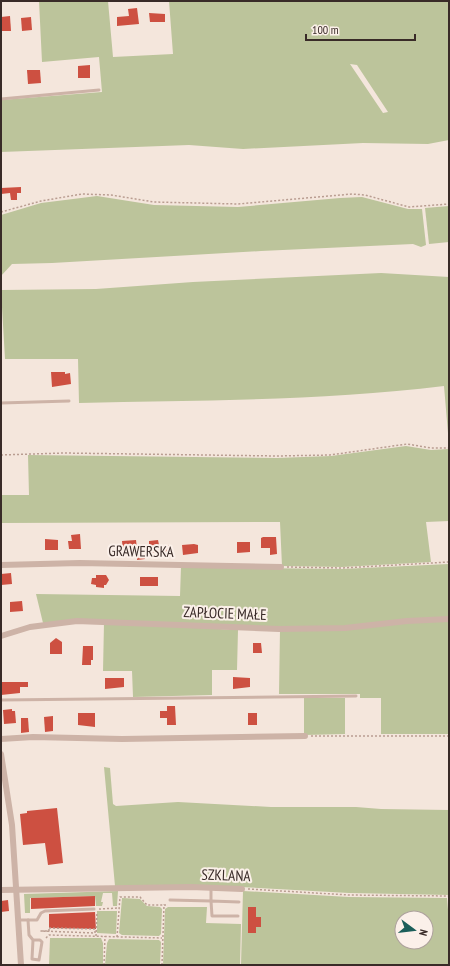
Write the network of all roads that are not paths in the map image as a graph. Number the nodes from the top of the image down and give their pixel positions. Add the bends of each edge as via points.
1 (99, 90) dead end
2 (1, 99) edge
3 (69, 401) dead end
4 (1, 403) edge
5 (1, 565) edge
6 (281, 567) road end
7 (449, 619) edge
8 (1, 636) edge
9 (356, 696) dead end
10 (1, 700) edge
11 (305, 736) road end
12 (1, 739) edge
13 (1, 754) edge
14 (211, 888) junction
15 (17, 889) junction
16 (242, 889) road end
17 (1, 890) edge
18 (170, 900) dead end
19 (211, 901) junction
20 (239, 902) dead end
21 (95, 909) road end
22 (238, 916) dead end
23 (19, 920) junction
24 (28, 920) junction
25 (33, 940) junction
26 (21, 965) edge

1 - 2 lane
3 - 4 lane
5 - 6 street, GRAWERSKA via 80,563
7 - 8 street, ZAPŁOCIE MAŁE via 407,620 345,628 279,629 77,621 30,627
9 - 10 lane
11 - 12 street
13 - 15 street via 11,812
14 - 15 street, SZKLANA
14 - 16 street, SZKLANA
14 - 19 lane
15 - 17 street, SZKLANA
15 - 23 street
18 - 19 lane
19 - 20 lane
19 - 22 lane via 212,916
21 - 24 lane via 45,911 37,920
23 - 24 lane
23 - 26 street
24 - 25 lane via 29,935
25 - 25 lane via 33,960 41,959 40,940

